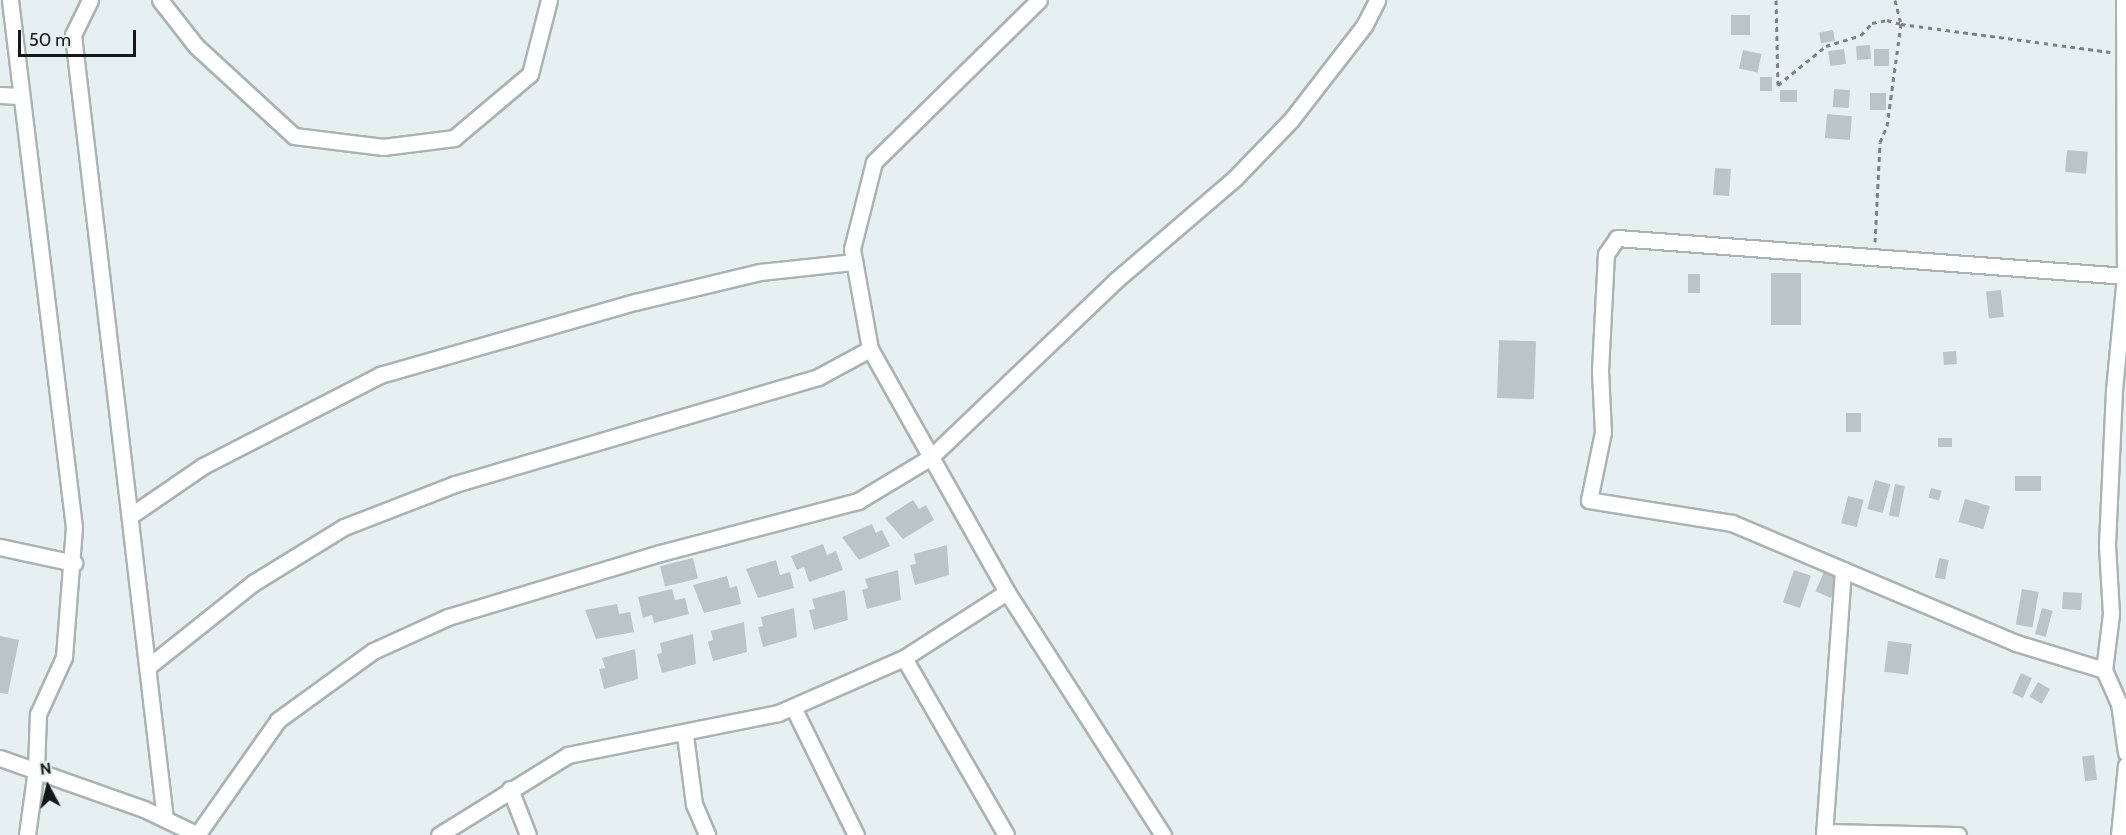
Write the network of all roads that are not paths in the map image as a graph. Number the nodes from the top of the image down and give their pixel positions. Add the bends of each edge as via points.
1 (10, 0) edge
2 (90, 0) edge
3 (160, 0) edge
4 (549, 0) edge
5 (1039, 0) edge
6 (1377, 0) edge
7 (2124, 0) edge
8 (0, 95) edge
9 (20, 96) junction
10 (854, 262) junction
11 (2126, 276) edge
12 (870, 349) junction
13 (931, 457) junction
14 (130, 516) junction
15 (0, 547) edge
16 (74, 563) junction
17 (1843, 570) junction
18 (1007, 592) junction
19 (904, 658) junction
20 (149, 666) junction
21 (2104, 670) junction
22 (793, 706) junction
23 (685, 735) junction
24 (2126, 753) edge
25 (0, 758) edge
26 (2126, 765) edge
27 (36, 769) junction
28 (510, 789) junction
29 (165, 819) junction
30 (27, 835) edge
31 (198, 835) edge
32 (439, 835) edge
33 (528, 835) edge
34 (707, 835) edge
35 (856, 835) edge
36 (1006, 835) edge
37 (1163, 835) edge
38 (1958, 835) edge
39 (2119, 835) edge

1 - 9 street
2 - 14 street via 73,36
3 - 4 street via 196,46 294,136 383,147 454,138 530,74
5 - 10 street via 874,162 852,249
6 - 13 street via 1364,26 1291,120 1235,178 1115,281
7 - 11 street
8 - 9 street
9 - 16 street via 67,450
10 - 12 street
10 - 14 street via 760,272 680,291 380,375 213,461
11 - 17 street via 1617,238 1606,254 1600,371 1603,432 1589,500 1732,523
11 - 21 street via 2114,390 2107,545 2111,614
12 - 13 street
12 - 20 street via 818,377 455,484 344,527 253,583
13 - 18 street
13 - 31 street via 858,501 660,553 482,607 373,651 278,720
14 - 20 street
15 - 16 street
16 - 27 street via 64,657 38,714
17 - 21 street via 2016,643
17 - 38 street via 1824,831
18 - 19 street
18 - 37 street
19 - 22 street
19 - 36 street
20 - 29 street
21 - 24 street via 2120,704
22 - 23 street
22 - 35 street
23 - 28 street via 568,755
23 - 34 street via 694,804
25 - 27 street
26 - 39 street
27 - 29 street
27 - 30 street
28 - 32 street
28 - 33 street
29 - 31 street

